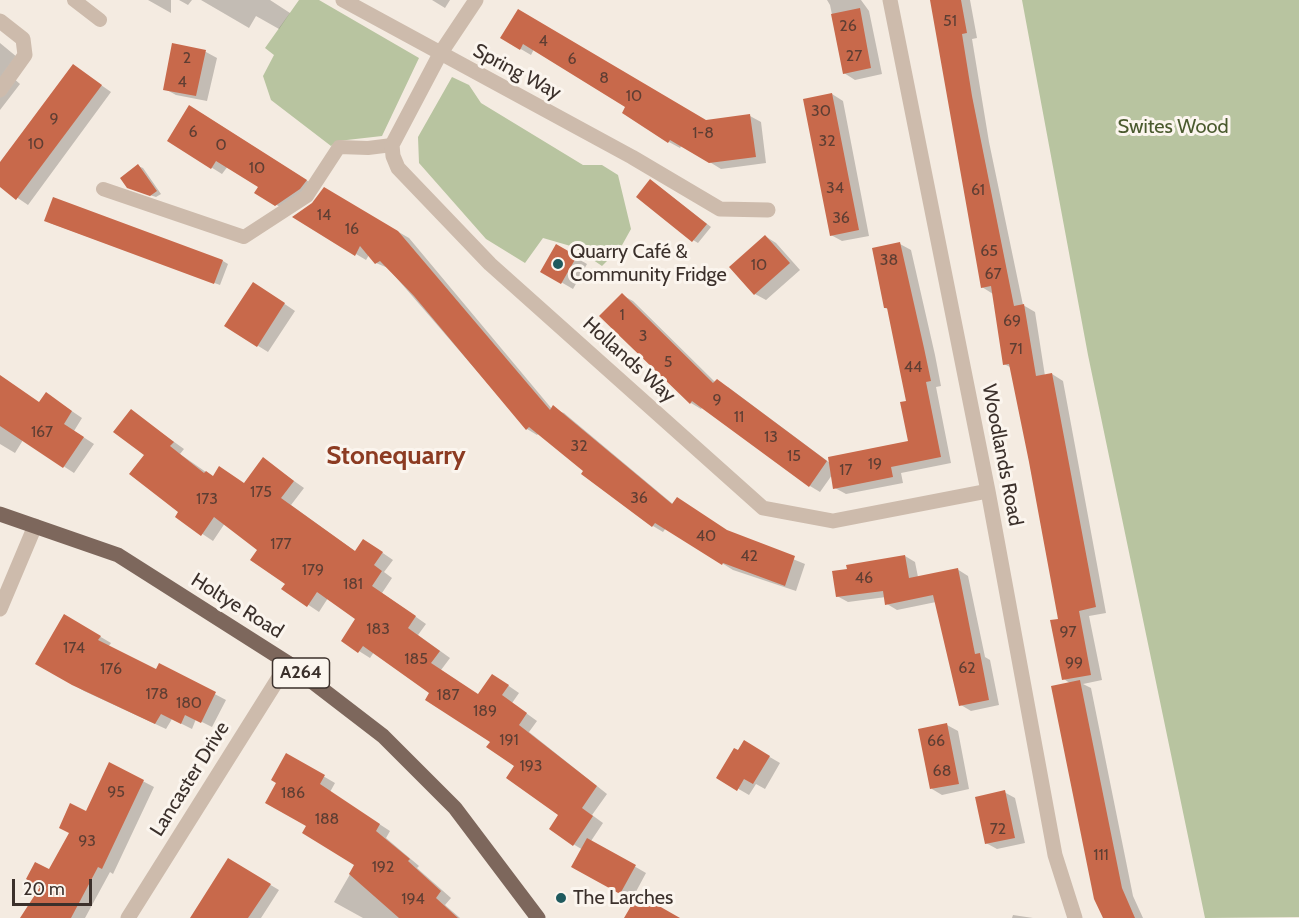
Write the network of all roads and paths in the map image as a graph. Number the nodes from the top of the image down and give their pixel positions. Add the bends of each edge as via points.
1 (74, 0) edge
2 (344, 0) edge
3 (476, 0) edge
4 (890, 0) edge
5 (100, 20) dead end
6 (0, 21) edge
7 (440, 54) junction
8 (0, 90) edge
9 (392, 145) junction
10 (104, 189) dead end
11 (768, 210) dead end
12 (988, 491) junction
13 (0, 514) edge
14 (35, 526) junction
15 (0, 609) edge
16 (288, 663) junction
17 (128, 918) edge
18 (538, 918) edge
19 (1075, 918) edge

1 - 5 lane
2 - 7 street
3 - 7 street, Spring Way
4 - 12 street, Woodlands Road
6 - 8 street via 22,39 25,55
7 - 9 street
7 - 11 street, Spring Way via 720,209
9 - 10 lane via 339,147 307,196 244,237
9 - 12 street, Hollands Way via 398,168 490,264 763,508 833,521
12 - 19 street, Woodlands Road via 1055,855
13 - 14 main road, Holtye Road / A264
14 - 15 street
14 - 16 main road, Holtye Road / A264 via 118,555
16 - 17 street, Lancaster Drive
16 - 18 main road, Holtye Road / A264 via 383,736 455,808

